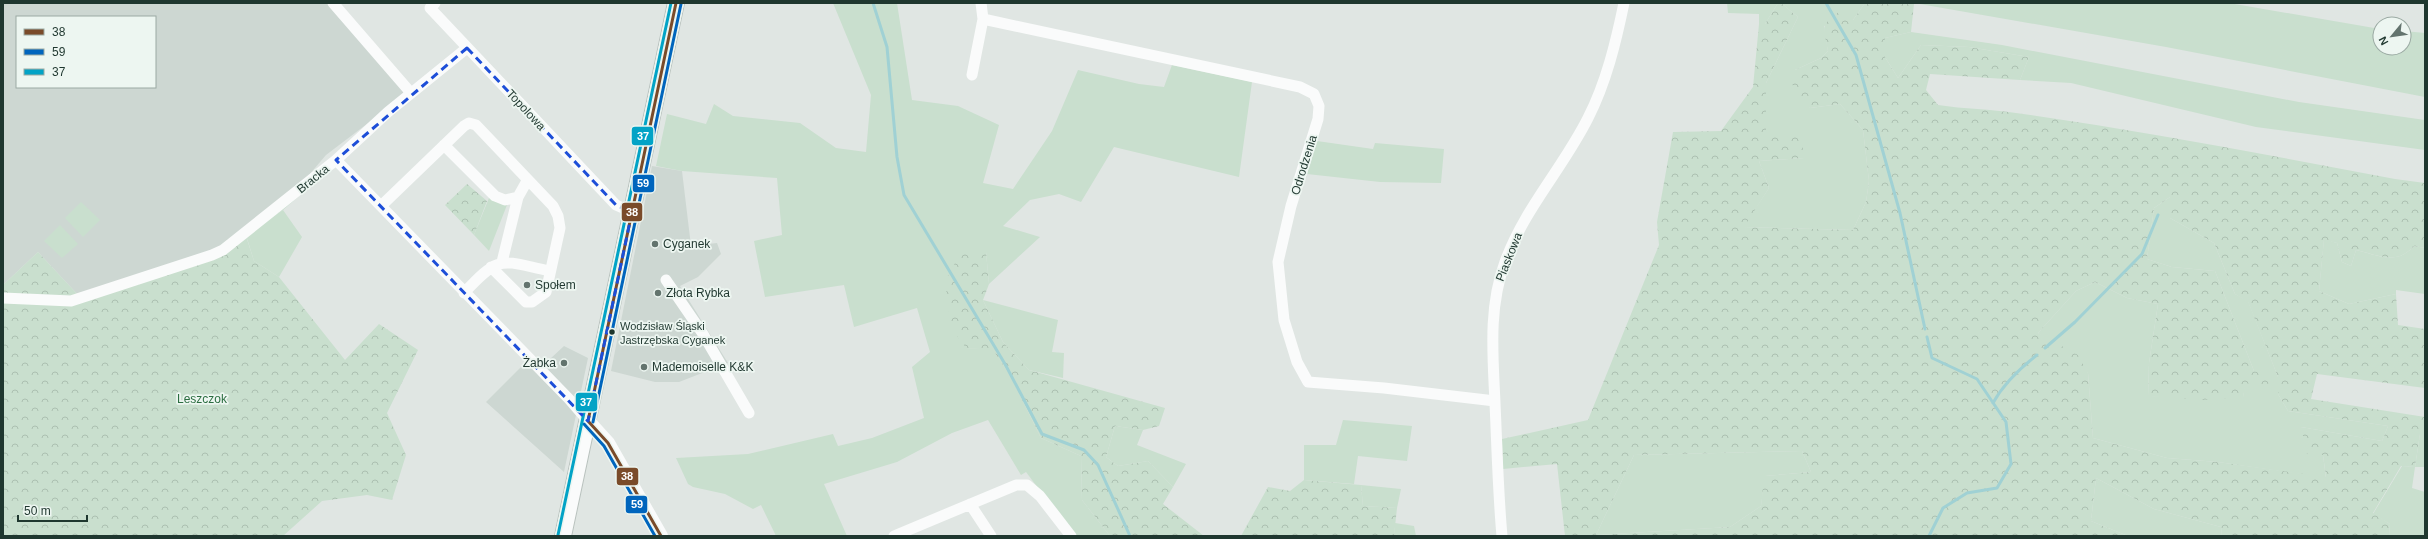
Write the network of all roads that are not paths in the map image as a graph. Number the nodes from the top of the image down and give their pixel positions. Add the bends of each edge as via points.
1 (333, 3) edge
2 (435, 3) edge
3 (676, 3) edge
4 (981, 3) edge
5 (1624, 3) edge
6 (983, 19) junction
7 (467, 48) junction
8 (972, 75) dead end
9 (411, 93) junction
10 (444, 145) junction
11 (336, 160) junction
12 (527, 181) junction
13 (518, 197) junction
14 (381, 206) junction
15 (632, 212) junction
16 (502, 262) junction
17 (491, 267) junction
18 (550, 271) junction
19 (666, 280) dead end
20 (464, 293) junction
21 (3, 298) edge
22 (1495, 401) junction
23 (749, 413) dead end
24 (588, 421) junction
25 (970, 504) junction
26 (563, 536) edge
27 (661, 536) edge
28 (894, 536) edge
29 (991, 536) edge
30 (1071, 536) edge
31 (1502, 536) edge

1 - 9 street
2 - 7 street, Topolowa via 430,8
3 - 15 main road
4 - 6 street
5 - 22 street, Piaskowa via 1597,99 1577,139 1528,215 1511,246 1500,275 1495,299 1493,334
6 - 8 street
6 - 22 street, Odrodzenia via 1300,88 1314,94 1319,106 1318,119 1291,206 1278,262 1284,320 1297,362 1308,382 1392,388
7 - 9 street
7 - 15 street, Topolowa via 616,205
9 - 11 street
10 - 12 street via 469,123 476,126
10 - 13 street via 495,196 505,200
10 - 14 street
11 - 14 street, Bracka
11 - 21 street, Bracka via 223,250 212,255 71,302
12 - 13 street
12 - 18 street via 553,206 558,216 560,228
13 - 16 street
14 - 20 street, Bracka
15 - 24 main road
16 - 17 street
16 - 18 street
17 - 18 street via 526,302 532,302 546,292
17 - 20 street
19 - 23 street via 703,334
20 - 24 street, Bracka via 570,399
22 - 31 street, Piaskowa
24 - 26 main road
24 - 27 street via 608,443
25 - 28 street
25 - 29 street
25 - 30 street via 1016,485 1027,485 1040,496

